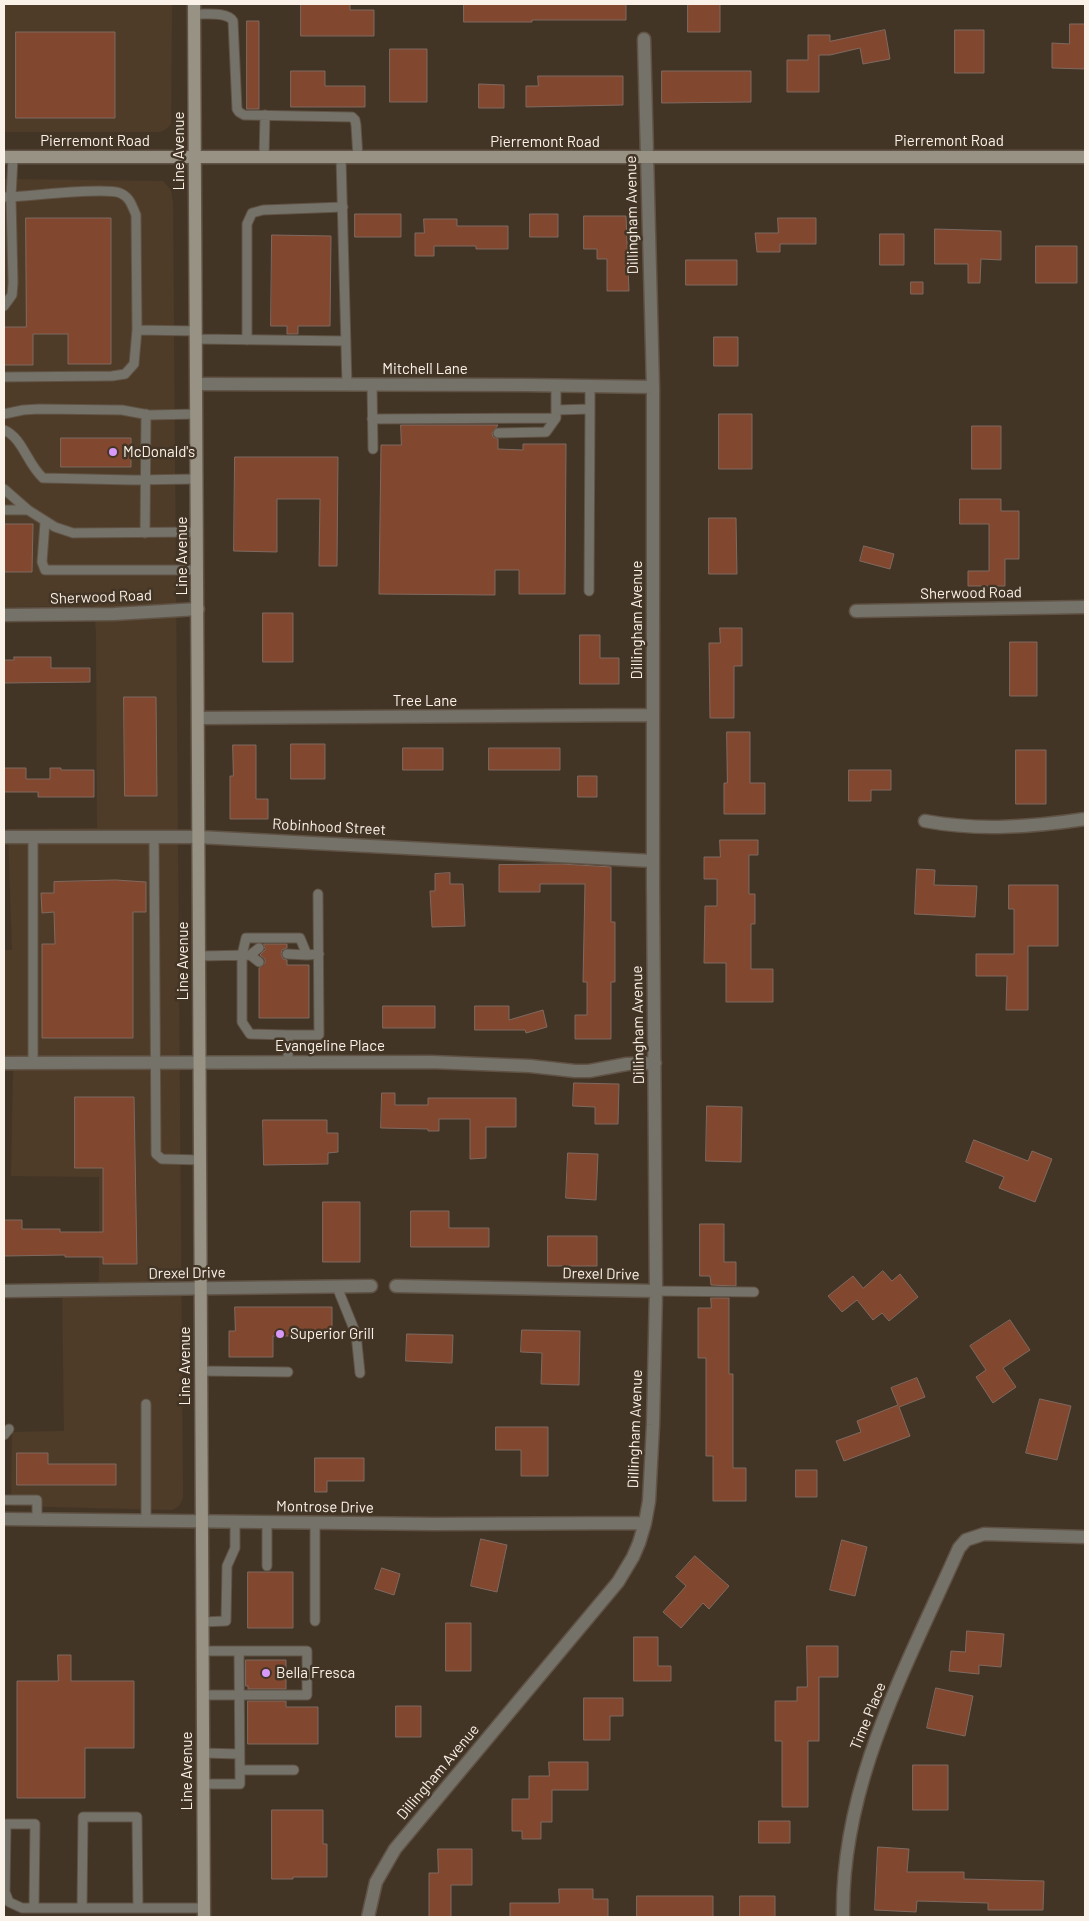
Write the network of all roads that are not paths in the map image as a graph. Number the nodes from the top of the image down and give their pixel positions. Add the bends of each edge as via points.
1 (194, 9) edge
2 (644, 38) dead end
3 (265, 116) junction
4 (8, 157) edge
5 (1085, 157) edge
6 (195, 158) junction
7 (264, 158) junction
8 (342, 158) junction
9 (358, 158) junction
10 (647, 158) junction
11 (7, 197) edge
12 (342, 207) junction
13 (4, 306) edge
14 (138, 330) junction
15 (196, 335) junction
16 (247, 340) junction
17 (346, 341) junction
18 (4, 377) edge
19 (197, 384) junction
20 (347, 385) junction
21 (372, 385) junction
22 (556, 386) junction
23 (590, 386) junction
24 (653, 387) junction
25 (590, 409) junction
26 (4, 414) edge
27 (146, 414) junction
28 (197, 414) junction
29 (556, 414) junction
30 (372, 419) junction
31 (4, 430) edge
32 (498, 432) dead end
33 (373, 448) dead end
34 (197, 478) junction
35 (146, 480) junction
36 (4, 489) edge
37 (4, 510) edge
38 (28, 510) junction
39 (41, 519) junction
40 (145, 532) junction
41 (198, 532) junction
42 (198, 570) junction
43 (589, 591) dead end
44 (1085, 607) edge
45 (198, 609) junction
46 (856, 611) dead end
47 (4, 614) edge
48 (652, 715) junction
49 (198, 718) junction
50 (1085, 819) edge
51 (925, 821) dead end
52 (4, 837) edge
53 (33, 837) junction
54 (154, 837) junction
55 (199, 837) junction
56 (653, 861) junction
57 (318, 894) dead end
58 (287, 954) dead end
59 (319, 954) junction
60 (254, 955) junction
61 (304, 955) junction
62 (200, 956) junction
63 (288, 1035) junction
64 (288, 1062) junction
65 (4, 1063) edge
66 (33, 1063) junction
67 (156, 1063) junction
68 (200, 1063) junction
69 (655, 1064) junction
70 (201, 1160) junction
71 (371, 1286) dead end
72 (396, 1286) dead end
73 (337, 1287) junction
74 (202, 1289) junction
75 (4, 1291) edge
76 (656, 1291) junction
77 (754, 1292) dead end
78 (202, 1371) junction
79 (288, 1372) dead end
80 (360, 1373) dead end
81 (146, 1404) dead end
82 (4, 1500) edge
83 (4, 1519) edge
84 (38, 1519) junction
85 (146, 1520) junction
86 (202, 1520) junction
87 (235, 1521) junction
88 (267, 1522) junction
89 (645, 1522) junction
90 (315, 1523) junction
91 (1085, 1537) edge
92 (267, 1566) dead end
93 (315, 1621) dead end
94 (202, 1622) junction
95 (202, 1651) junction
96 (239, 1651) junction
97 (203, 1695) junction
98 (239, 1695) junction
99 (203, 1753) junction
100 (239, 1754) junction
101 (240, 1770) junction
102 (294, 1770) dead end
103 (203, 1784) junction
104 (4, 1875) edge
105 (34, 1908) junction
106 (82, 1908) junction
107 (138, 1908) junction
108 (204, 1913) edge
109 (368, 1917) edge
110 (843, 1917) edge

1 - 3 lane via 231,17 237,109 244,115
1 - 6 main road, Line Avenue
2 - 10 street, Dillingham Avenue
3 - 7 lane
3 - 9 lane via 352,118 356,126
4 - 6 main road, Pierremont Road
4 - 11 lane
5 - 10 main road, Pierremont Road
6 - 7 main road, Pierremont Road
6 - 15 main road, Line Avenue
7 - 8 main road, Pierremont Road
8 - 9 main road, Pierremont Road
8 - 12 lane
9 - 10 main road, Pierremont Road
10 - 24 street, Dillingham Avenue
11 - 13 lane via 13,283 12,295
11 - 14 lane via 99,192 120,193 130,201 136,215
12 - 16 lane via 252,213 247,224
12 - 17 lane
14 - 15 lane
14 - 18 lane via 134,364 124,374
15 - 16 lane
15 - 19 main road, Line Avenue
16 - 17 lane
17 - 20 lane
19 - 20 street, Mitchell Lane
19 - 28 main road, Line Avenue
20 - 21 street, Mitchell Lane
21 - 22 street, Mitchell Lane
21 - 30 lane
22 - 23 street, Mitchell Lane
22 - 29 lane
23 - 24 street, Mitchell Lane
23 - 25 lane
24 - 48 street, Dillingham Avenue
25 - 29 lane
25 - 43 lane
26 - 27 lane via 39,409 122,410
27 - 28 lane
27 - 35 lane
28 - 34 main road, Line Avenue
29 - 30 lane via 482,421
29 - 32 lane via 546,432
30 - 33 lane
31 - 35 lane via 18,440 30,463 43,478
34 - 35 lane
34 - 41 main road, Line Avenue
35 - 40 lane
36 - 38 lane
37 - 38 lane
38 - 39 lane
39 - 40 lane via 73,533
39 - 42 lane via 45,570
40 - 41 lane
41 - 42 main road, Line Avenue
42 - 45 main road, Line Avenue
44 - 46 street, Sherwood Road
45 - 47 street, Sherwood Road via 114,614
45 - 49 main road, Line Avenue
48 - 49 street, Tree Lane
48 - 56 street, Dillingham Avenue
49 - 55 main road, Line Avenue
50 - 51 street via 1046,825 988,827
52 - 53 street, Robinhood Street
53 - 54 street, Robinhood Street
53 - 66 lane
54 - 55 street, Robinhood Street
54 - 67 lane
55 - 56 street, Robinhood Street
55 - 62 main road, Line Avenue
56 - 69 street, Dillingham Avenue
57 - 59 lane
58 - 61 lane
59 - 61 lane
59 - 63 lane via 320,1035
60 - 61 lane via 246,938 300,938
60 - 62 lane
60 - 63 lane via 242,1022 250,1034
62 - 68 main road, Line Avenue
63 - 64 lane
64 - 68 street, Evangeline Place
64 - 69 street, Evangeline Place via 479,1063 575,1072 627,1064
65 - 66 street, Evangeline Place
66 - 67 street, Evangeline Place
67 - 68 street, Evangeline Place
67 - 70 lane via 156,1154 162,1159
68 - 70 main road, Line Avenue
69 - 76 street, Dillingham Avenue
70 - 74 main road, Line Avenue
71 - 73 street, Drexel Drive
72 - 76 street, Drexel Drive
73 - 74 street, Drexel Drive
73 - 80 lane via 356,1334
74 - 75 street, Drexel Drive
74 - 78 main road, Line Avenue
76 - 77 lane
76 - 89 street, Dillingham Avenue via 653,1425
78 - 79 lane
78 - 86 main road, Line Avenue
81 - 85 lane
82 - 84 lane via 37,1500
83 - 84 street, Montrose Drive
84 - 85 street, Montrose Drive
85 - 86 street, Montrose Drive
86 - 87 street, Montrose Drive
86 - 94 main road, Line Avenue
87 - 88 street, Montrose Drive
87 - 94 lane via 235,1548 228,1566 226,1621
88 - 90 street, Montrose Drive
88 - 92 lane
89 - 90 street, Montrose Drive
89 - 109 street, Dillingham Avenue via 633,1557 618,1582 395,1849 376,1882
90 - 93 lane
91 - 110 street, Time Place via 984,1534 966,1540 959,1548 868,1758 854,1809 845,1861
94 - 95 main road, Line Avenue
95 - 96 lane
95 - 97 main road, Line Avenue
96 - 98 lane
96 - 98 lane via 307,1651 307,1695
97 - 98 lane
97 - 99 main road, Line Avenue
98 - 100 lane
99 - 100 lane
99 - 103 main road, Line Avenue
100 - 101 lane
101 - 102 lane
101 - 103 lane via 240,1784
103 - 108 main road, Line Avenue
104 - 105 lane via 9,1902 22,1908
104 - 105 lane via 6,1824 35,1824
105 - 106 lane
106 - 107 lane
106 - 107 lane via 83,1817 137,1817
107 - 108 lane

